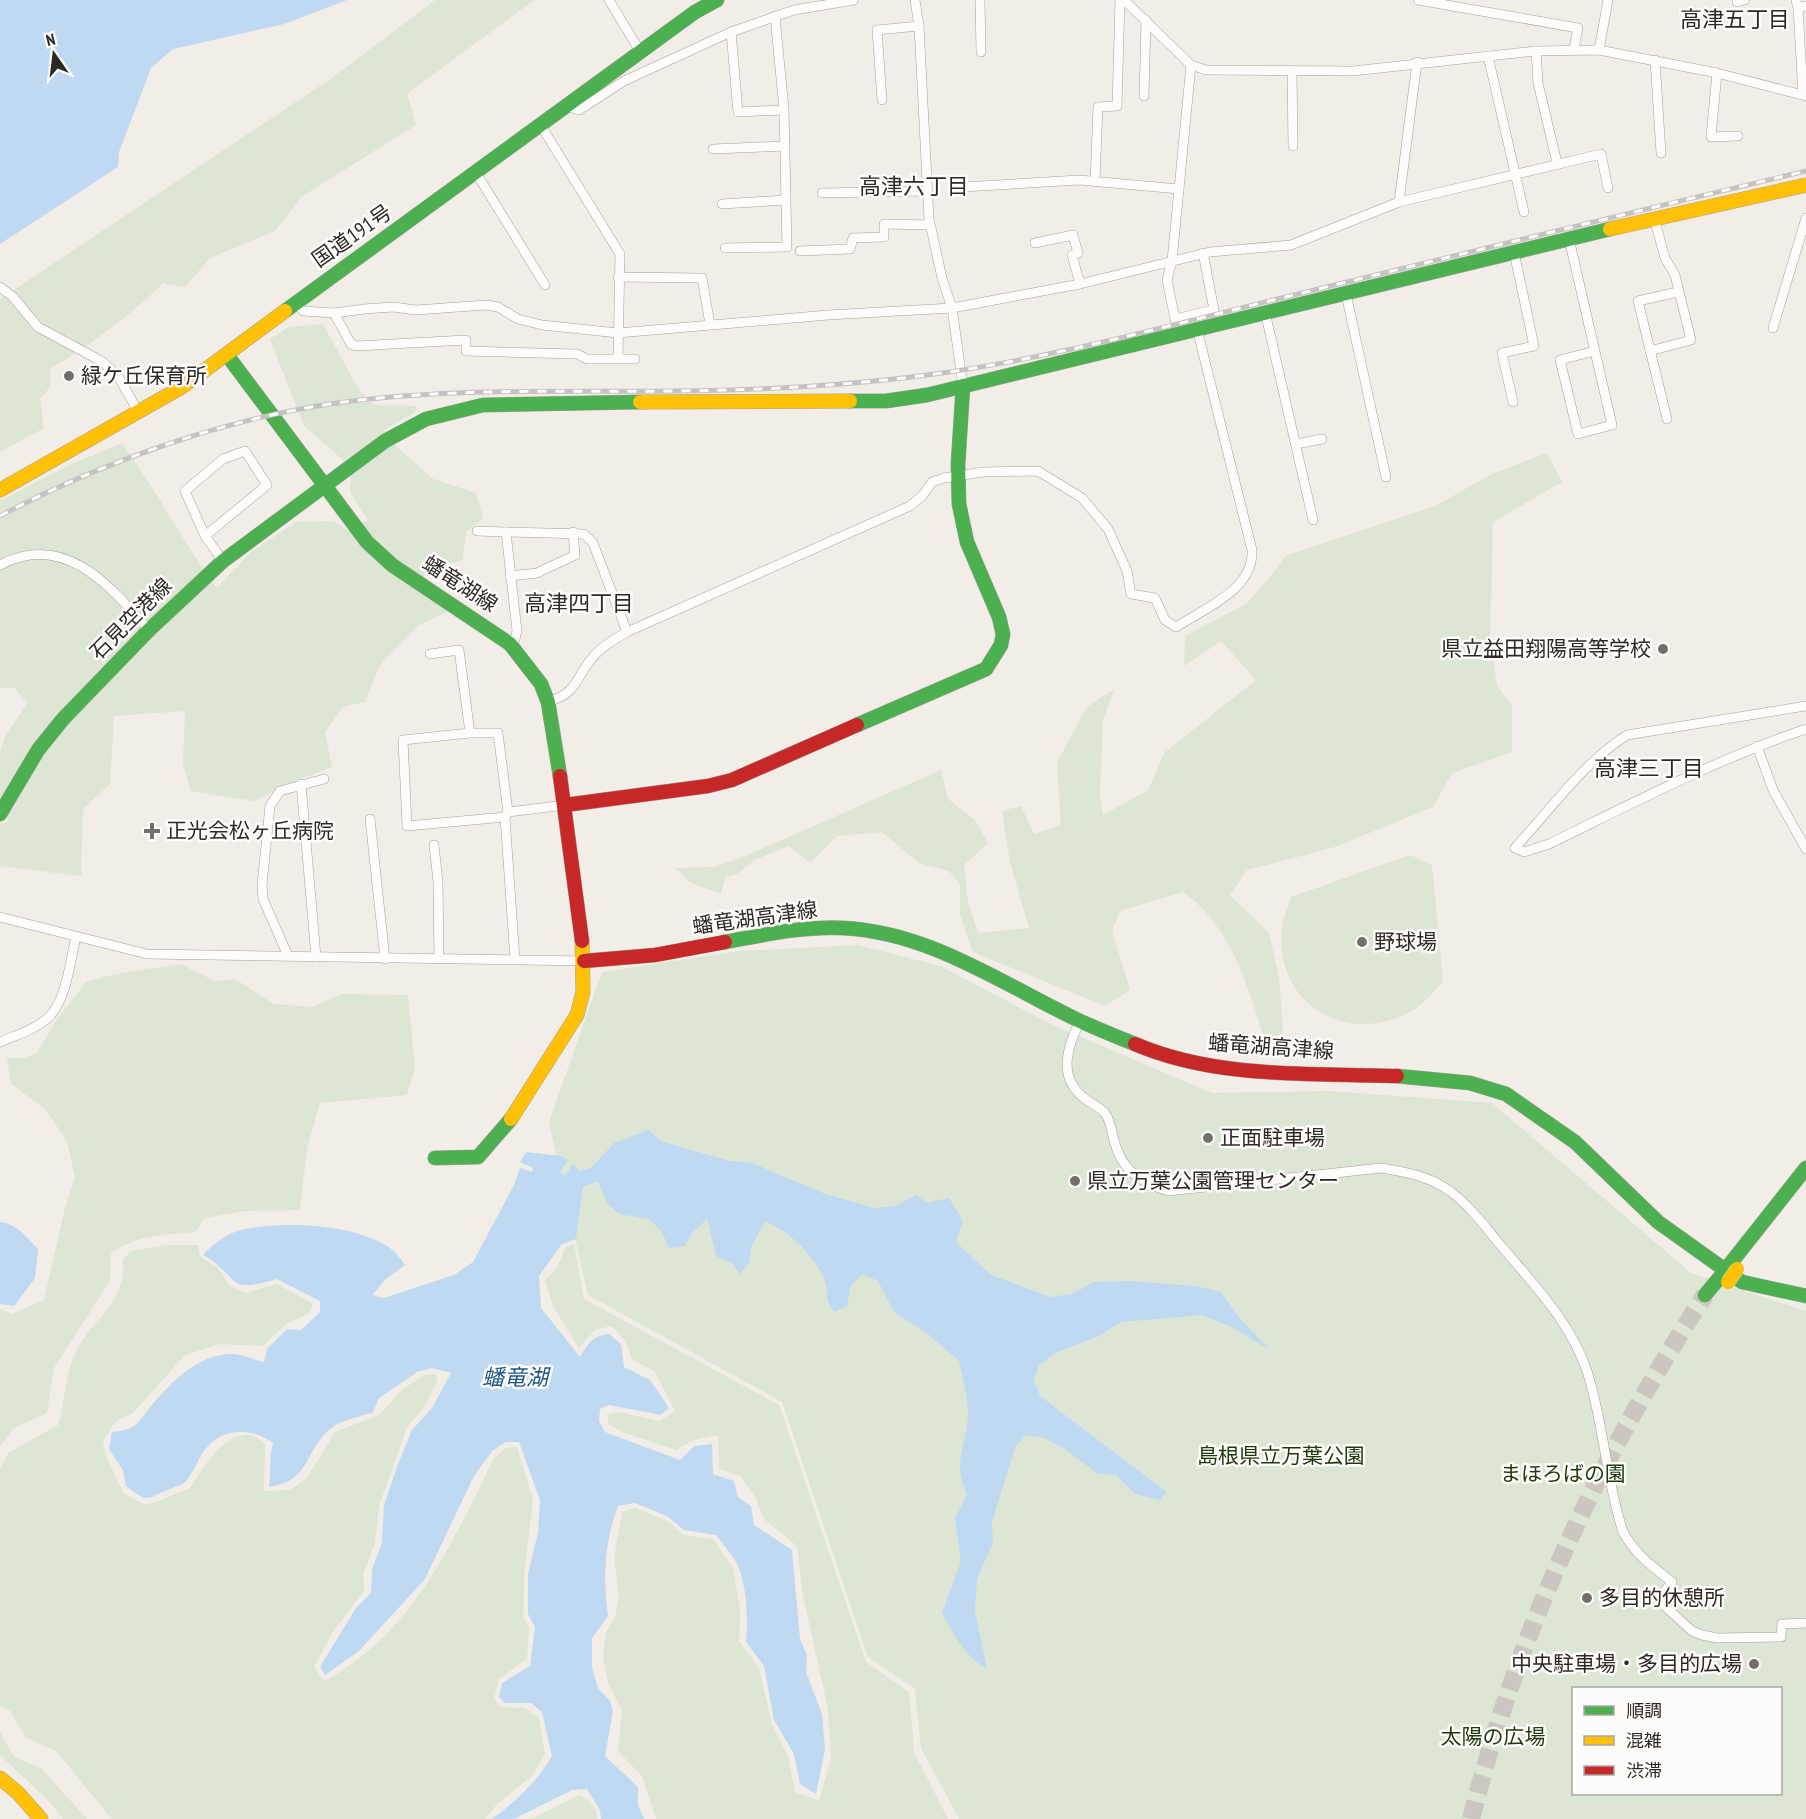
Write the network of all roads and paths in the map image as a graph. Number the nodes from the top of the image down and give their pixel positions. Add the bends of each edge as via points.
1 (609, 0) edge
2 (717, 0) edge
3 (854, 0) edge
4 (915, 0) edge
5 (980, 0) edge
6 (1122, 0) edge
7 (1418, 0) edge
8 (1608, 0) edge
9 (1800, 5) edge
10 (775, 16) junction
11 (1146, 20) junction
12 (919, 26) junction
13 (1803, 31) edge
14 (731, 32) junction
15 (1574, 49) junction
16 (1599, 50) junction
17 (1536, 51) junction
18 (981, 52) dead end
19 (641, 53) junction
20 (1488, 56) junction
21 (1655, 60) junction
22 (1417, 62) junction
23 (1191, 65) junction
24 (1292, 71) junction
25 (1717, 73) junction
26 (1144, 96) dead end
27 (1805, 96) edge
28 (882, 100) dead end
29 (566, 106) junction
30 (784, 110) junction
31 (540, 124) junction
32 (1738, 136) dead end
33 (785, 146) junction
34 (1293, 146) dead end
35 (713, 149) dead end
36 (1661, 153) dead end
37 (1557, 163) junction
38 (475, 171) junction
39 (1514, 174) junction
40 (1095, 181) junction
41 (1806, 185) edge
42 (963, 187) dead end
43 (1608, 188) dead end
44 (1179, 189) junction
45 (926, 191) junction
46 (822, 193) dead end
47 (786, 200) junction
48 (1398, 202) junction
49 (722, 204) dead end
50 (1524, 212) dead end
51 (1654, 218) junction
52 (1806, 218) edge
53 (930, 225) junction
54 (1569, 239) junction
55 (1035, 243) dead end
56 (725, 248) dead end
57 (800, 251) dead end
58 (1514, 252) junction
59 (1203, 254) junction
60 (1172, 261) junction
61 (618, 277) junction
62 (1080, 284) junction
63 (545, 285) dead end
64 (0, 287) edge
65 (1678, 292) junction
66 (1346, 294) junction
67 (295, 302) junction
68 (952, 308) junction
69 (1265, 312) junction
70 (334, 313) junction
71 (710, 324) junction
72 (1773, 328) dead end
73 (1197, 329) junction
74 (618, 333) junction
75 (1595, 351) junction
76 (1650, 351) junction
77 (226, 356) junction
78 (963, 386) junction
79 (1513, 402) dead end
80 (139, 413) junction
81 (1667, 419) dead end
82 (1322, 439) dead end
83 (1296, 444) junction
84 (958, 477) junction
85 (1386, 477) dead end
86 (326, 486) junction
87 (0, 490) edge
88 (1313, 520) dead end
89 (477, 531) dead end
90 (506, 532) junction
91 (573, 532) junction
92 (205, 536) junction
93 (223, 561) junction
94 (0, 565) edge
95 (510, 576) junction
96 (149, 630) junction
97 (627, 632) junction
98 (510, 644) junction
99 (430, 654) dead end
100 (548, 702) junction
101 (1806, 706) edge
102 (1806, 729) edge
103 (470, 733) junction
104 (1756, 746) junction
105 (324, 779) dead end
106 (301, 784) junction
107 (565, 805) junction
108 (0, 814) edge
109 (507, 814) junction
110 (370, 819) dead end
111 (434, 845) dead end
112 (1806, 849) edge
113 (0, 916) edge
114 (76, 937) junction
115 (288, 956) junction
116 (316, 957) junction
117 (439, 958) junction
118 (385, 959) junction
119 (516, 960) junction
120 (584, 961) junction
121 (1080, 1021) junction
122 (0, 1042) edge
123 (435, 1158) dead end
124 (1806, 1168) edge
125 (1806, 1178) edge
126 (1734, 1267) junction
127 (1710, 1296) tunnel mouth
128 (1806, 1296) edge
129 (1806, 1623) edge
130 (0, 1778) edge
131 (41, 1819) edge

1 - 19 street
2 - 19 main road, 国道191号 via 694,12
3 - 10 street
4 - 12 street
5 - 18 street
6 - 11 street
6 - 40 street via 1117,106 1098,106
7 - 15 street via 1578,28
8 - 16 street
9 - 13 street
10 - 14 street
10 - 30 street
11 - 23 street
11 - 26 street
12 - 28 street via 877,30
12 - 45 street
13 - 27 street
14 - 29 street via 624,81 579,110
14 - 30 street via 738,112
15 - 16 street
15 - 17 street
16 - 21 street
17 - 20 street
17 - 37 street via 1538,83
19 - 29 main road, 国道191号
20 - 22 street
20 - 39 street
21 - 25 street
21 - 36 street
22 - 24 street via 1353,71
22 - 48 street
23 - 24 street via 1206,70
23 - 44 street
24 - 34 street
25 - 27 street
25 - 32 street via 1711,137
29 - 31 main road, 国道191号
30 - 33 street
31 - 38 main road, 国道191号
31 - 61 street via 620,254
33 - 35 street
33 - 47 street
37 - 39 street
37 - 43 street via 1601,154
38 - 63 street
38 - 67 main road, 国道191号
39 - 48 street
39 - 50 street
40 - 42 street
40 - 44 street
41 - 51 main road, 石見空港線
44 - 60 street
45 - 46 street
45 - 53 street
47 - 49 street
47 - 56 street via 787,247
48 - 59 street via 1291,245
51 - 54 main road, 石見空港線
51 - 65 street
52 - 72 street
53 - 57 street via 885,224 884,237 853,238 850,249
53 - 68 street
54 - 58 main road, 石見空港線
54 - 75 street
55 - 62 street via 1073,235 1078,253 1072,255
58 - 66 main road, 石見空港線
58 - 79 street via 1534,346 1502,353
59 - 60 street
59 - 60 street via 1214,310 1175,320 1167,280
60 - 62 street
61 - 71 street via 702,278
61 - 74 street
62 - 68 street
64 - 80 street via 38,327 103,362 119,378
65 - 76 street via 1691,340
65 - 76 street via 1638,301
66 - 69 main road, 石見空港線
66 - 85 street
67 - 70 street via 303,312
67 - 77 main road, 国道191号
68 - 71 street
68 - 78 street
69 - 73 main road, 石見空港線
69 - 83 street
70 - 74 street via 486,305 498,307 518,320
70 - 74 street via 351,345 356,346 466,340 466,351 577,354 587,359 635,359 618,359
71 - 74 street
73 - 78 main road, 石見空港線
73 - 84 street via 1252,549 1252,563 1238,586 1176,627 1165,620 1155,598 1131,594 1127,571 1108,529 1071,490 1038,471 983,472
75 - 75 street via 1612,425 1578,434 1560,360
76 - 81 street
77 - 80 main road, 国道191号
77 - 86 main road, 蟠竜湖線
78 - 84 main road
78 - 86 main road, 石見空港線 via 886,401 471,405 411,425
80 - 87 main road, 国道191号
82 - 83 street
83 - 88 street
84 - 97 street via 932,482 910,506
84 - 107 main road via 968,542 1002,629 997,657 986,669 732,780
86 - 93 main road, 石見空港線
86 - 98 main road, 蟠竜湖線 via 367,542 392,565
89 - 90 street
90 - 91 street
90 - 95 street
91 - 95 street via 575,555 537,573
91 - 97 street via 584,534 593,543
92 - 92 street via 267,485 245,451 223,459 185,491
92 - 93 street
93 - 96 main road, 石見空港線
94 - 96 street via 39,554 70,559 102,581
95 - 98 street via 517,631
96 - 108 main road, 石見空港線 via 63,719
97 - 100 street via 592,657 565,697
98 - 100 main road, 蟠竜湖線 via 536,677
99 - 103 street via 459,650
100 - 107 main road, 蟠竜湖線
101 - 104 street via 1625,730 1515,848 1524,852 1549,844
102 - 104 street
103 - 109 street via 498,733
103 - 109 street via 403,740 407,826
104 - 112 street via 1773,790
105 - 106 street
106 - 115 street via 280,791 270,806 262,885 263,899
106 - 116 street
107 - 109 street
107 - 120 main road, 蟠竜湖線
109 - 119 street
110 - 118 street
111 - 117 street
113 - 114 street
114 - 115 street via 147,954
114 - 122 street via 59,1002 49,1016
115 - 116 street
116 - 118 street
117 - 118 street
117 - 119 street
119 - 120 street
120 - 121 main road, 蟠竜湖高津線 via 655,955 800,929 880,932 952,956
120 - 123 main road, 蟠竜湖線 via 577,1015 518,1111 478,1156
121 - 128 main road, 蟠竜湖高津線 via 1150,1051 1221,1068 1416,1076 1470,1083 1506,1094 1575,1142 1658,1222 1742,1282
121 - 129 street via 1070,1042 1066,1064 1071,1084 1105,1114 1124,1164 1149,1185 1168,1191 1381,1168 1419,1176 1449,1191 1470,1209 1559,1314 1575,1342 1587,1372 1623,1532 1642,1558 1672,1582 1658,1600 1692,1631 1717,1638 1781,1637 1782,1624
124 - 126 main road
125 - 126 main road
126 - 127 main road
130 - 131 main road

